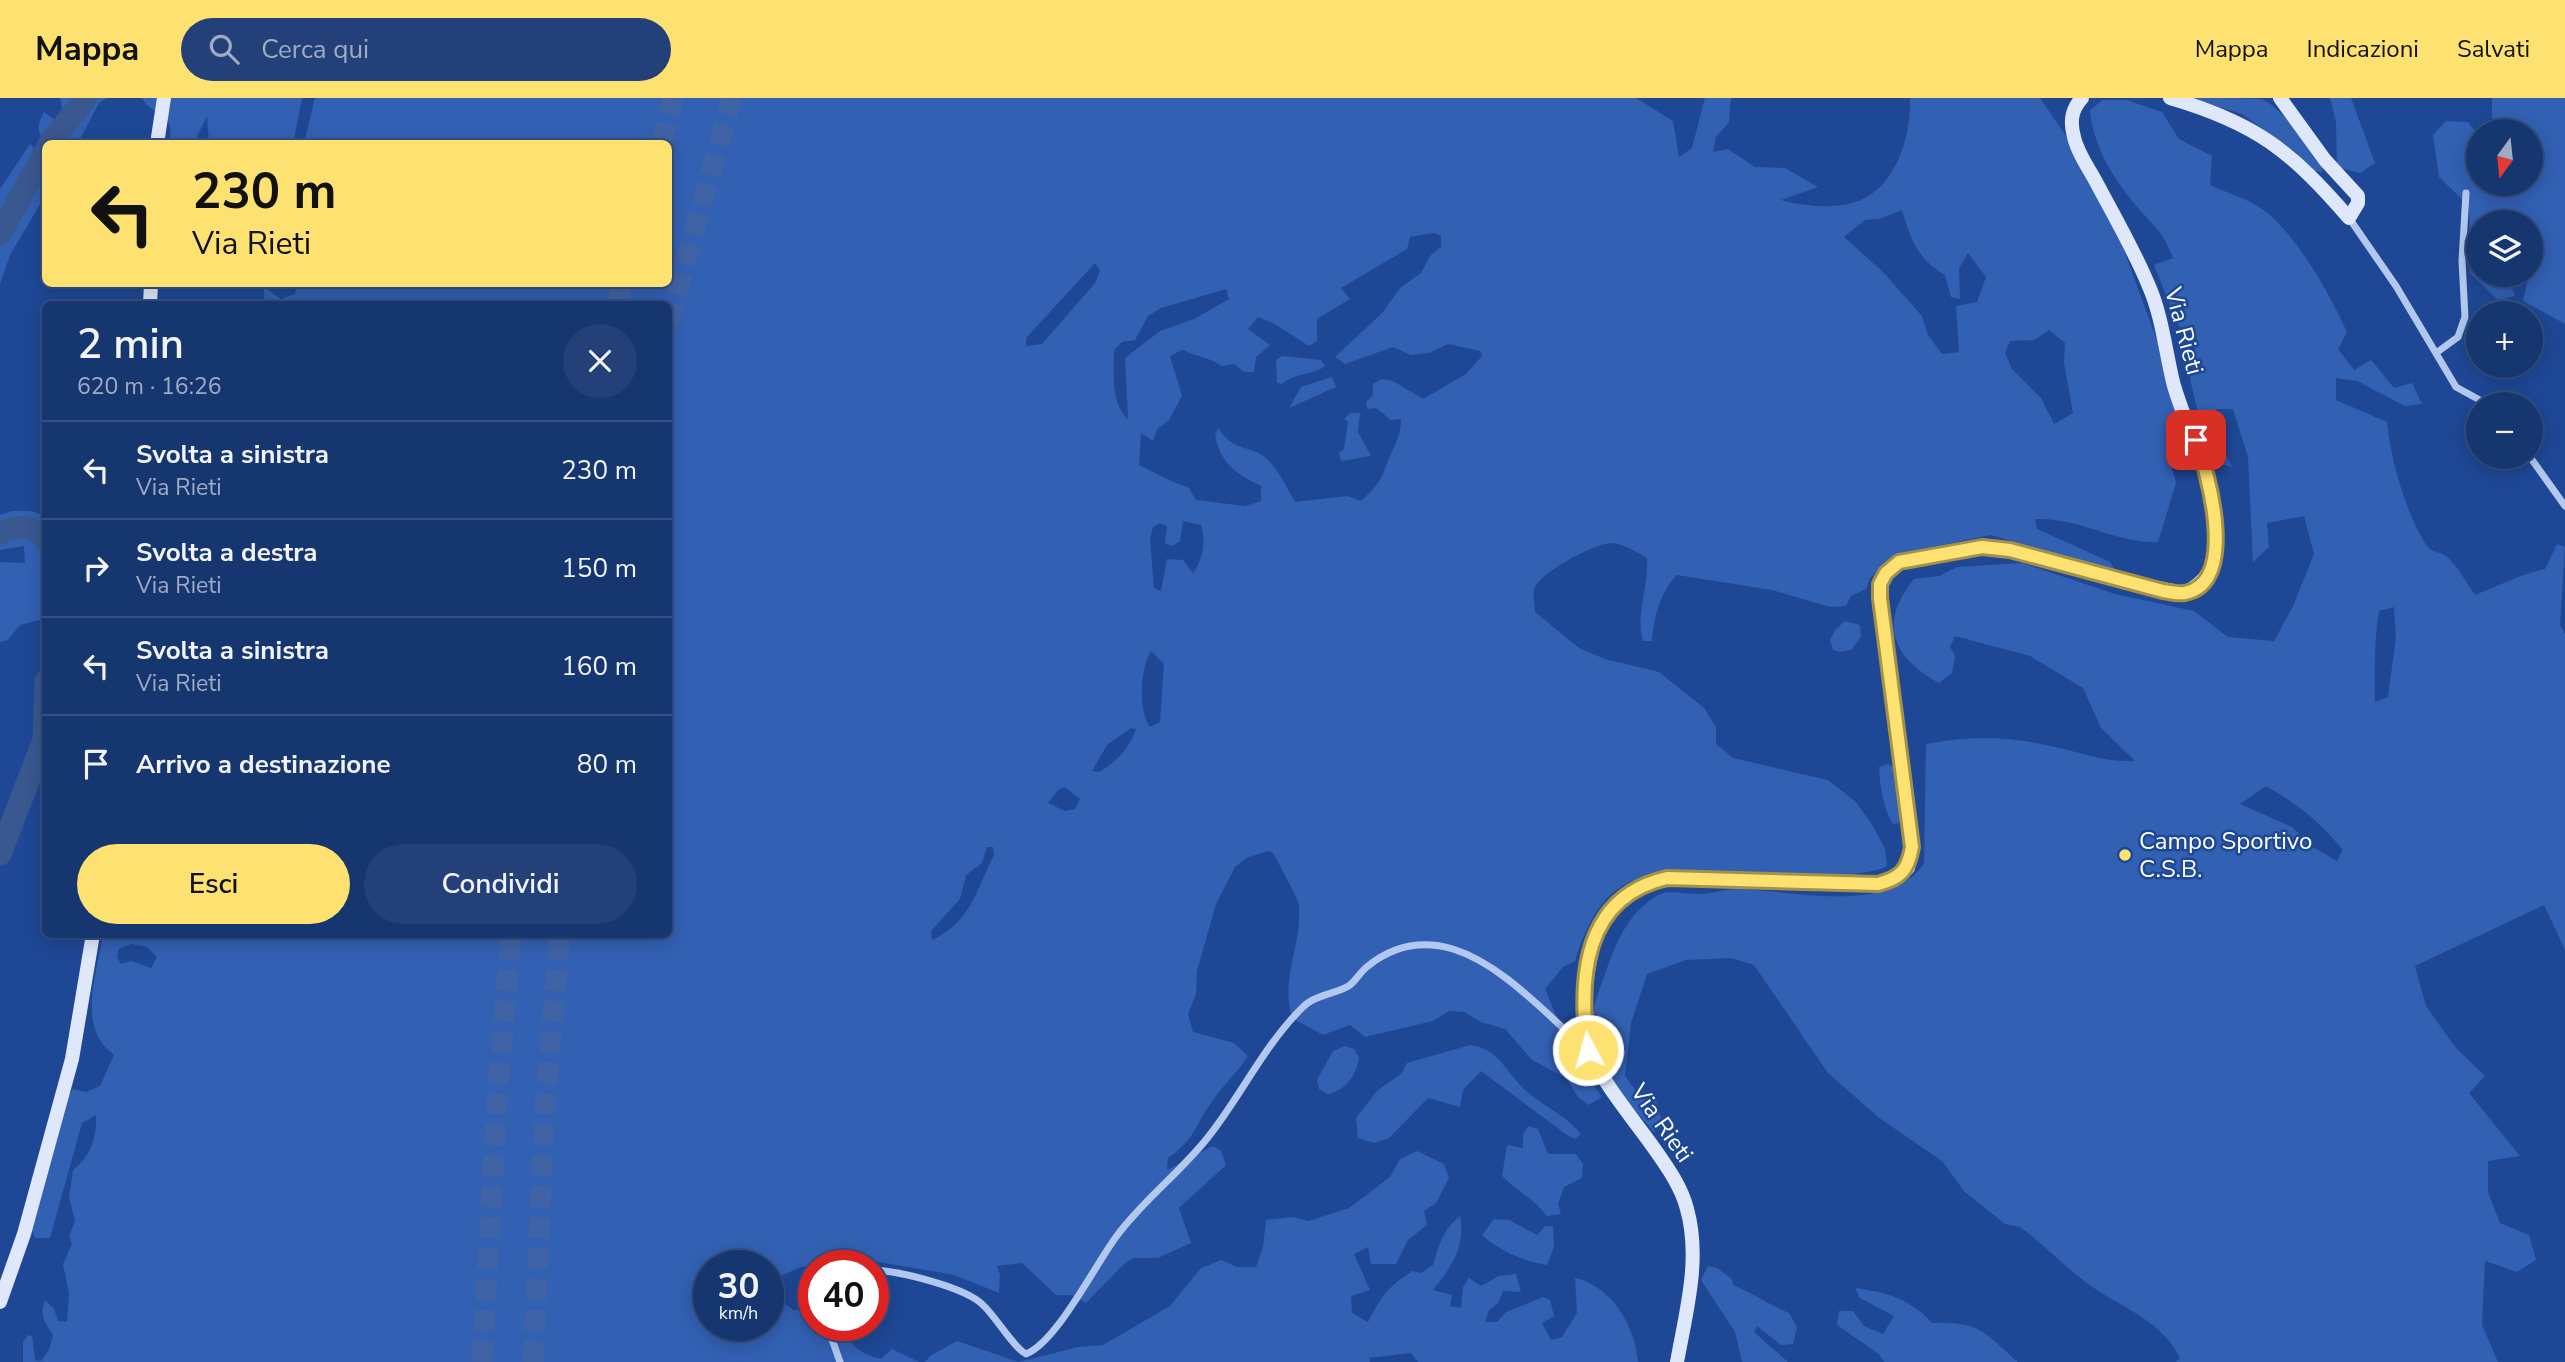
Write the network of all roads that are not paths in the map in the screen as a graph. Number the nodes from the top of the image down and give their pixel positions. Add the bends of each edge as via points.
1 (164, 98) edge
2 (2082, 98) edge
3 (2170, 98) edge
4 (2280, 98) edge
5 (158, 140) edge
6 (2466, 193) dead end
7 (2349, 218) junction
8 (2436, 352) junction
9 (2466, 392) edge
10 (2538, 469) edge
11 (2564, 506) edge
12 (92, 938) edge
13 (1588, 1050) junction
14 (889, 1272) edge
15 (0, 1302) edge
16 (832, 1341) edge
17 (839, 1362) edge
18 (1677, 1362) edge

1 - 5 street
2 - 13 street, Via Rieti via 2073,112 2074,141 2149,286 2173,384 2205,466 2216,548 2208,578 2183,593 2163,591 2010,550 1982,547 1899,562 1880,584 1880,598 1912,847 1908,868 1894,880 1878,884 1667,878 1634,889 1616,902 1596,932 1583,989
3 - 7 street via 2237,121 2268,138 2315,178
4 - 7 street via 2358,196
6 - 8 street via 2465,317 2458,337
7 - 8 street
8 - 9 street via 2456,387
10 - 11 street
12 - 15 street via 72,1059 24,1234
13 - 14 street via 1505,976 1452,949 1409,945 1367,966 1348,987 1304,1005 1210,1135 1117,1236 1048,1338 1032,1352 1019,1350 975,1298
13 - 18 street, Via Rieti via 1661,1158 1687,1206 1692,1271
16 - 17 street

